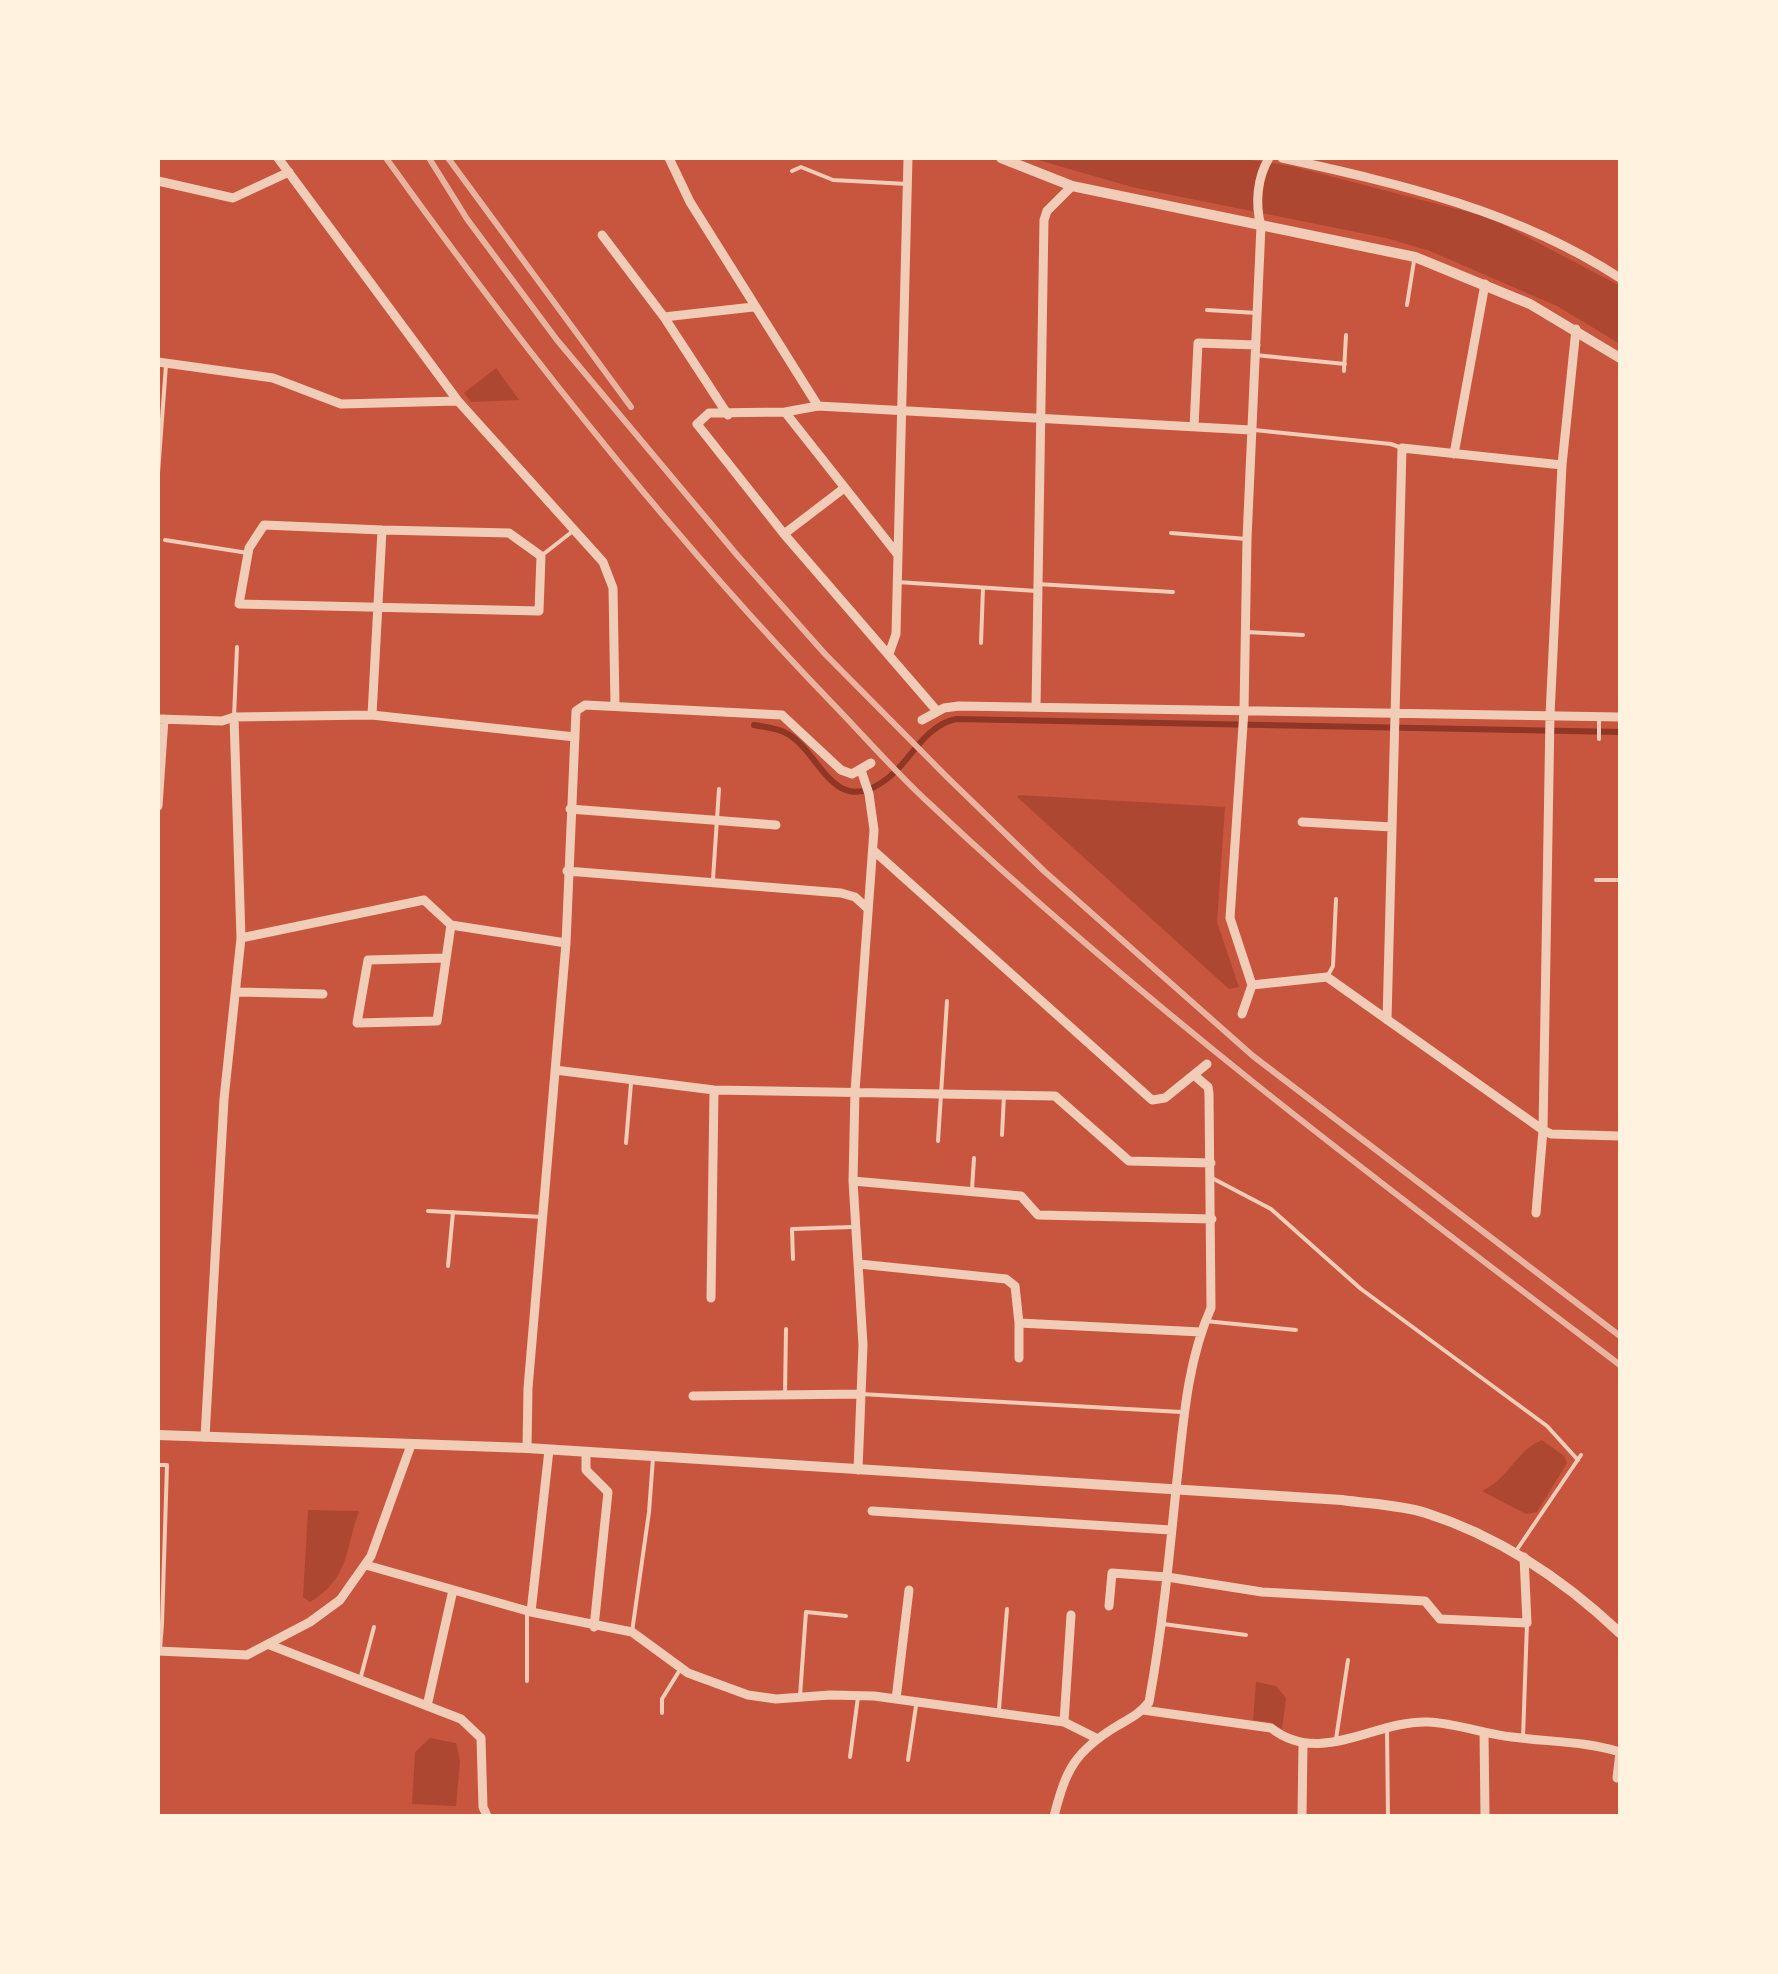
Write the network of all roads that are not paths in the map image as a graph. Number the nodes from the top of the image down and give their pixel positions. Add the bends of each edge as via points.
1 (278, 158) edge
2 (669, 158) edge
3 (908, 158) edge
4 (1001, 158) edge
5 (1268, 158) edge
6 (1282, 158) edge
7 (792, 171) dead end
8 (289, 172) junction
9 (158, 181) edge
10 (908, 184) junction
11 (1072, 186) junction
12 (1261, 226) junction
13 (602, 234) dead end
14 (1415, 256) junction
15 (1620, 278) edge
16 (1485, 284) junction
17 (1407, 305) dead end
18 (753, 307) junction
19 (1207, 310) dead end
20 (1257, 313) junction
21 (664, 317) junction
22 (1576, 330) junction
23 (1346, 334) dead end
24 (1255, 350) junction
25 (1620, 358) edge
26 (162, 364) edge
27 (458, 400) junction
28 (818, 406) junction
29 (902, 409) junction
30 (785, 412) junction
31 (728, 415) junction
32 (1040, 418) junction
33 (1194, 427) junction
34 (1252, 430) junction
35 (1402, 448) junction
36 (1454, 454) junction
37 (1562, 466) junction
38 (158, 473) edge
39 (843, 489) junction
40 (382, 530) junction
41 (574, 530) junction
42 (1171, 533) dead end
43 (784, 534) junction
44 (1247, 539) junction
45 (165, 540) dead end
46 (248, 554) junction
47 (898, 555) junction
48 (541, 556) junction
49 (897, 582) junction
50 (1038, 587) junction
51 (983, 588) junction
52 (1173, 592) dead end
53 (378, 606) junction
54 (1246, 632) junction
55 (1303, 635) dead end
56 (981, 643) dead end
57 (237, 647) dead end
58 (889, 654) junction
59 (616, 706) junction
60 (1036, 706) junction
61 (937, 711) junction
62 (1244, 714) junction
63 (372, 715) junction
64 (234, 716) junction
65 (1599, 716) junction
66 (1396, 717) junction
67 (1620, 717) edge
68 (160, 719) edge
69 (922, 720) dead end
70 (1550, 721) junction
71 (575, 736) junction
72 (1599, 739) dead end
73 (871, 764) dead end
74 (861, 770) junction
75 (720, 789) dead end
76 (158, 806) edge
77 (570, 809) junction
78 (718, 820) junction
79 (1302, 822) dead end
80 (776, 825) dead end
81 (1392, 827) junction
82 (873, 850) junction
83 (567, 871) junction
84 (1596, 880) dead end
85 (1620, 880) edge
86 (712, 883) junction
87 (1336, 899) dead end
88 (867, 908) junction
89 (451, 925) junction
90 (241, 938) junction
91 (566, 943) junction
92 (446, 958) junction
93 (1327, 976) junction
94 (1252, 985) junction
95 (238, 992) junction
96 (323, 994) dead end
97 (947, 1001) dead end
98 (1242, 1014) dead end
99 (1387, 1020) junction
100 (1207, 1064) dead end
101 (555, 1070) junction
102 (1194, 1076) junction
103 (631, 1080) junction
104 (714, 1090) junction
105 (855, 1090) junction
106 (940, 1093) junction
107 (1004, 1094) junction
108 (1543, 1130) junction
109 (1002, 1135) dead end
110 (1620, 1136) edge
111 (938, 1141) dead end
112 (626, 1144) dead end
113 (974, 1158) dead end
114 (1211, 1163) junction
115 (1212, 1178) junction
116 (854, 1182) junction
117 (972, 1192) junction
118 (428, 1211) dead end
119 (453, 1212) junction
120 (1536, 1213) dead end
121 (543, 1217) junction
122 (1212, 1218) junction
123 (855, 1227) junction
124 (793, 1259) dead end
125 (859, 1264) junction
126 (448, 1266) dead end
127 (711, 1298) dead end
128 (1020, 1323) junction
129 (1203, 1327) junction
130 (786, 1329) dead end
131 (1296, 1330) dead end
132 (1019, 1358) dead end
133 (861, 1394) junction
134 (784, 1395) junction
135 (694, 1396) dead end
136 (1184, 1413) junction
137 (158, 1436) edge
138 (205, 1438) junction
139 (411, 1445) junction
140 (527, 1448) junction
141 (550, 1450) junction
142 (586, 1452) junction
143 (653, 1457) junction
144 (158, 1465) edge
145 (858, 1470) junction
146 (1176, 1488) junction
147 (158, 1494) edge
148 (166, 1494) junction
149 (872, 1511) dead end
150 (158, 1522) edge
151 (166, 1522) junction
152 (1171, 1530) junction
153 (1520, 1554) junction
154 (366, 1565) junction
155 (1167, 1577) junction
156 (454, 1590) junction
157 (909, 1590) dead end
158 (1109, 1606) dead end
159 (1007, 1609) dead end
160 (529, 1611) junction
161 (1072, 1615) dead end
162 (846, 1616) dead end
163 (1527, 1623) junction
164 (1163, 1624) junction
165 (160, 1626) edge
166 (594, 1626) junction
167 (374, 1627) dead end
168 (632, 1632) junction
169 (1620, 1633) edge
170 (1246, 1635) dead end
171 (270, 1645) junction
172 (159, 1650) edge
173 (1348, 1660) dead end
174 (682, 1668) junction
175 (360, 1680) junction
176 (526, 1681) dead end
177 (859, 1695) junction
178 (800, 1696) junction
179 (896, 1699) junction
180 (916, 1701) junction
181 (427, 1706) junction
182 (1143, 1710) junction
183 (662, 1713) dead end
184 (998, 1714) junction
185 (1064, 1722) junction
186 (1387, 1729) junction
187 (1484, 1732) junction
188 (1096, 1738) junction
189 (1524, 1738) junction
190 (1335, 1742) junction
191 (1303, 1744) junction
192 (850, 1757) dead end
193 (908, 1760) dead end
194 (1620, 1778) edge
195 (487, 1816) edge
196 (1054, 1816) edge
197 (1302, 1816) edge
198 (1388, 1816) edge
199 (1486, 1816) edge

1 - 8 street
2 - 18 street
3 - 10 street
4 - 11 street
5 - 12 street via 1256,208
6 - 15 street via 1492,212
7 - 10 lane
8 - 9 street via 234,198
8 - 27 street
10 - 29 street
11 - 12 street
11 - 32 street via 1044,220
12 - 14 street
12 - 20 street
13 - 21 street
14 - 16 street
14 - 17 lane
16 - 22 street
16 - 36 street
18 - 21 street
18 - 28 street
19 - 20 lane
20 - 24 street
21 - 31 street
22 - 25 street
22 - 37 street
23 - 24 lane via 1344,368
24 - 33 street via 1198,343
24 - 34 street
26 - 27 street via 273,378 341,404
26 - 38 lane
27 - 41 street
28 - 29 street
28 - 30 street
29 - 32 street
29 - 47 street
30 - 31 street
30 - 39 street
31 - 43 street via 709,413 697,424
32 - 33 street
32 - 50 street
33 - 34 street
34 - 35 lane
34 - 44 street
35 - 36 street
35 - 66 street
36 - 37 street
37 - 70 street
39 - 43 street
39 - 47 street
40 - 46 street via 264,525
40 - 48 street via 509,533
40 - 53 street
41 - 48 lane
41 - 59 street via 603,562 613,588
42 - 44 lane
43 - 58 street
44 - 54 street
45 - 46 lane
46 - 53 street via 240,604
47 - 49 street
48 - 53 street via 539,612
49 - 51 lane
49 - 58 street
50 - 51 lane
50 - 52 lane
50 - 60 street
51 - 56 lane
53 - 63 street
54 - 55 lane
54 - 62 street
57 - 64 lane
58 - 61 street
59 - 71 street via 576,711
59 - 74 street via 782,715 840,770
60 - 61 street
60 - 62 street
61 - 69 street
62 - 66 street
62 - 94 street via 1230,918
63 - 64 street
63 - 71 street
64 - 68 street
64 - 90 street
65 - 67 street
65 - 70 street
65 - 72 lane
66 - 70 street
66 - 81 street
68 - 76 street
70 - 108 street
71 - 77 street
73 - 74 street
74 - 82 street
75 - 78 lane
77 - 78 street
77 - 83 street
78 - 80 street
78 - 86 lane
79 - 81 street
81 - 99 street
82 - 88 street
82 - 102 street via 1152,1100
83 - 86 street
83 - 91 street
84 - 85 lane
86 - 88 street via 841,893
87 - 93 lane
88 - 105 street
89 - 90 street via 424,900
89 - 91 street
89 - 92 street
90 - 95 street
91 - 101 street
92 - 92 street via 368,960 357,1023 437,1021
93 - 94 street
93 - 99 street
94 - 98 street
95 - 96 street
95 - 138 street via 224,1099
97 - 106 lane
99 - 108 street
100 - 102 street
101 - 103 street
101 - 121 street
102 - 114 street via 1210,1094
103 - 104 street
103 - 112 lane
104 - 105 street
104 - 127 street
105 - 106 street
105 - 116 street
106 - 107 street
106 - 111 lane
107 - 109 lane
107 - 114 street via 1055,1096 1129,1161
108 - 110 street
108 - 120 street
113 - 117 lane
114 - 115 street
115 - 122 street
115 - 153 lane via 1271,1209 1361,1289 1547,1426 1580,1458
116 - 117 street
116 - 123 street
117 - 122 street via 1021,1196 1038,1216
118 - 119 lane
119 - 121 lane
119 - 126 lane
121 - 140 street
122 - 129 street via 1211,1308
123 - 124 lane via 792,1228
123 - 125 street
125 - 128 street via 1006,1279 1016,1286
125 - 133 street
128 - 129 street
128 - 132 street
129 - 131 lane
129 - 136 street
130 - 134 lane
133 - 134 street
133 - 136 lane
133 - 145 street
134 - 135 street
136 - 146 street
137 - 138 street
138 - 139 street
139 - 140 street
139 - 154 street
140 - 141 street
141 - 142 street
141 - 160 street
142 - 143 street
142 - 166 street via 586,1470 608,1492
143 - 145 street
143 - 168 lane
144 - 148 lane via 168,1465
145 - 146 street
146 - 152 street
146 - 153 street via 1423,1512
147 - 148 lane
148 - 151 lane
149 - 152 street
150 - 151 lane
151 - 165 lane
152 - 155 street
153 - 163 street
153 - 169 street
154 - 156 street
154 - 171 street via 340,1600
155 - 158 street via 1112,1573
155 - 163 street via 1262,1592 1426,1601 1440,1620
155 - 164 street
156 - 160 street
156 - 181 street
157 - 179 street
159 - 184 lane
160 - 166 street
160 - 176 lane
161 - 185 street
162 - 178 lane via 806,1612
163 - 189 lane
164 - 170 lane
164 - 182 street
165 - 172 lane
166 - 168 street
167 - 175 lane
168 - 174 street
171 - 172 street via 247,1655
171 - 175 street
173 - 190 lane
174 - 178 street via 748,1695
174 - 183 lane via 662,1699
175 - 181 street
177 - 178 street
177 - 179 street
177 - 192 lane
179 - 180 street
180 - 184 street
180 - 193 lane
181 - 195 street via 462,1720 482,1738
182 - 188 street
182 - 191 street via 1272,1728
184 - 185 street
185 - 188 street
186 - 187 street via 1426,1722
186 - 190 street
186 - 198 lane
187 - 189 street
187 - 199 street
188 - 196 street via 1068,1769
189 - 194 street via 1620,1752
190 - 191 street
191 - 197 street

